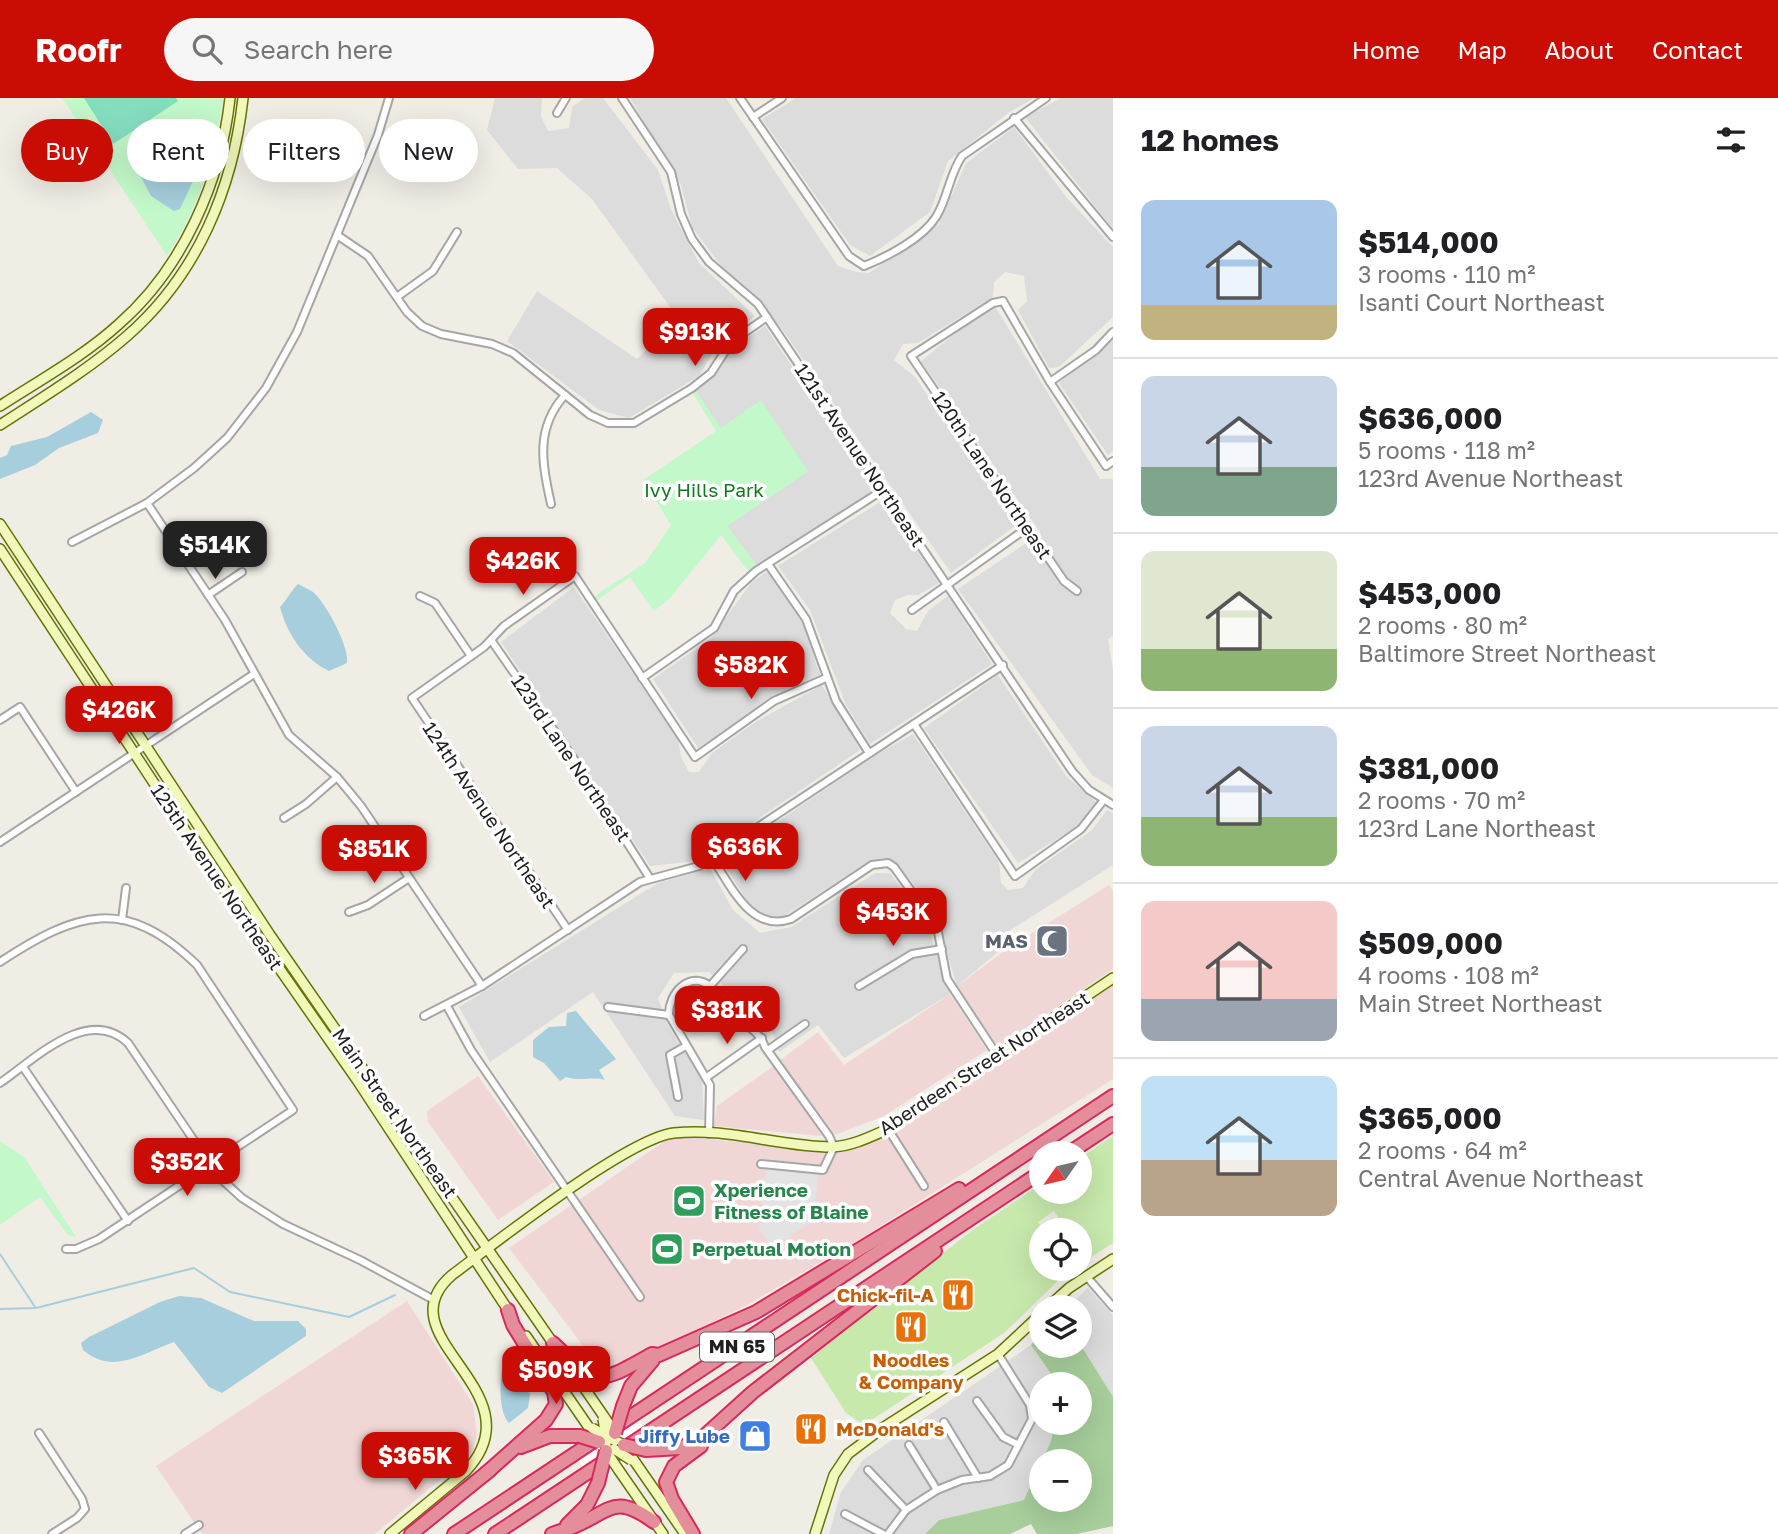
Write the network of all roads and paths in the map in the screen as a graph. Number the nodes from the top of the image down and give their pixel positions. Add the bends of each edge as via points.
1 (230, 98) edge
2 (243, 98) edge
3 (389, 98) edge
4 (566, 98) edge
5 (622, 98) edge
6 (740, 98) edge
7 (782, 98) edge
8 (1046, 98) edge
9 (557, 113) dead end
10 (753, 117) junction
11 (1014, 118) junction
12 (457, 232) dead end
13 (337, 235) junction
14 (1113, 237) edge
15 (397, 297) junction
16 (767, 317) junction
17 (1113, 332) edge
18 (1050, 382) junction
19 (565, 395) junction
20 (0, 406) edge
21 (0, 425) edge
22 (1113, 461) edge
23 (883, 490) junction
24 (147, 503) junction
25 (551, 504) dead end
26 (0, 524) edge
27 (1027, 528) junction
28 (72, 542) dead end
29 (0, 549) edge
30 (768, 564) junction
31 (242, 572) dead end
32 (949, 584) junction
33 (1077, 591) dead end
34 (208, 595) junction
35 (420, 596) dead end
36 (912, 610) dead end
37 (491, 640) junction
38 (471, 656) junction
39 (1003, 665) junction
40 (254, 674) junction
41 (642, 678) junction
42 (826, 678) junction
43 (0, 720) edge
44 (914, 724) junction
45 (144, 745) junction
46 (134, 753) junction
47 (869, 753) junction
48 (337, 777) junction
49 (76, 792) junction
50 (1103, 800) junction
51 (1113, 805) edge
52 (284, 818) dead end
53 (0, 842) edge
54 (712, 858) junction
55 (649, 877) junction
56 (409, 878) junction
57 (126, 888) dead end
58 (349, 912) dead end
59 (122, 920) junction
60 (568, 930) junction
61 (743, 949) dead end
62 (942, 949) junction
63 (0, 962) edge
64 (1113, 978) edge
65 (482, 986) junction
66 (710, 986) junction
67 (859, 986) dead end
68 (447, 1006) junction
69 (608, 1007) dead end
70 (424, 1016) dead end
71 (669, 1016) junction
72 (805, 1024) dead end
73 (762, 1038) junction
74 (686, 1046) junction
75 (768, 1050) junction
76 (997, 1055) junction
77 (23, 1067) junction
78 (706, 1077) junction
79 (0, 1083) edge
80 (1113, 1096) edge
81 (678, 1097) dead end
82 (1113, 1124) edge
83 (888, 1129) junction
84 (709, 1133) junction
85 (1087, 1141) edge
86 (834, 1147) junction
87 (1019, 1159) junction
88 (761, 1164) dead end
89 (212, 1165) junction
90 (413, 1167) joint
91 (1029, 1179) edge
92 (924, 1186) dead end
93 (569, 1191) junction
94 (972, 1218) junction
95 (128, 1221) junction
96 (66, 1249) dead end
97 (488, 1249) junction
98 (1113, 1259) edge
99 (473, 1260) junction
100 (1092, 1274) edge
101 (1082, 1281) edge
102 (1090, 1281) edge
103 (1064, 1295) edge
104 (640, 1297) dead end
105 (434, 1300) junction
106 (1113, 1307) edge
107 (508, 1310) junction
108 (1029, 1325) edge
109 (553, 1343) junction
110 (998, 1354) junction
111 (659, 1355) junction
112 (977, 1401) dead end
113 (731, 1412) junction
114 (944, 1422) dead end
115 (587, 1429) junction
116 (39, 1433) dead end
117 (610, 1443) junction
118 (1017, 1444) junction
119 (909, 1445) dead end
120 (868, 1470) dead end
121 (484, 1475) junction
122 (978, 1478) junction
123 (937, 1490) junction
124 (906, 1510) junction
125 (845, 1514) dead end
126 (654, 1522) junction
127 (199, 1525) dead end
128 (557, 1532) edge
129 (52, 1534) edge
130 (185, 1534) edge
131 (390, 1534) edge
132 (411, 1534) edge
133 (454, 1534) edge
134 (495, 1534) edge
135 (663, 1534) edge
136 (685, 1534) edge
137 (693, 1534) edge
138 (815, 1534) edge
139 (886, 1534) edge

1 - 20 main road via 201,209 144,300 107,334
2 - 21 main road via 235,157 222,196 209,228 167,294 97,360
3 - 13 street
4 - 9 street
5 - 16 street, 121st Avenue Northeast via 671,172 681,214 696,246 717,270 750,295
6 - 10 street
7 - 10 street
8 - 11 street
10 - 11 street via 849,256 863,265 923,231 936,217 962,156
11 - 14 street
12 - 15 street via 433,271
13 - 15 street via 368,256
13 - 24 street via 289,349 266,388 210,454
15 - 19 street via 422,326 502,347
16 - 19 street via 731,342 711,373 640,420 615,424 590,415
16 - 23 street, 121st Avenue Northeast
17 - 18 street via 1096,350
18 - 22 street via 1106,466
18 - 27 street, 120th Lane Northeast via 1005,298 911,356
19 - 25 street via 552,409 544,430
23 - 30 street
23 - 32 street, 121st Avenue Northeast
24 - 28 street
24 - 34 street
26 - 45 main road, Main Street Northeast
27 - 32 street
27 - 33 street, 120th Lane Northeast via 1064,581
29 - 46 main road, 125th Avenue Northeast
30 - 41 street via 734,591 715,628
30 - 42 street via 806,619
31 - 34 street
32 - 36 street
32 - 39 street, 121st Avenue Northeast
34 - 40 street
35 - 38 street via 435,603
37 - 38 street
37 - 41 street via 575,576
37 - 55 street, 123rd Lane Northeast
38 - 60 street, 124th Avenue Northeast via 412,698
39 - 44 street
39 - 50 street, 121st Avenue Northeast via 1072,771
40 - 45 street
40 - 48 street via 289,735
41 - 42 street via 695,757 774,701
42 - 47 street
43 - 49 street via 20,707
44 - 47 street
44 - 50 street via 1015,876 1081,829
45 - 46 street
45 - 97 main road, Main Street Northeast
46 - 49 street
46 - 90 main road, 125th Avenue Northeast
47 - 54 street
48 - 52 street
48 - 56 street
49 - 53 street
50 - 51 street, 121st Avenue Northeast
54 - 55 street via 690,870
54 - 62 street via 748,910 769,922 791,919 872,865 888,863 899,871 933,920
55 - 60 street
56 - 58 street
56 - 65 street
57 - 59 street
59 - 63 street via 69,923
59 - 89 street via 155,932 197,965 293,1110
60 - 65 street
61 - 66 street
62 - 67 street via 912,954
62 - 76 street via 947,979
64 - 76 main road, Aberdeen Street Northeast
65 - 68 street
66 - 71 street via 693,982 678,989
66 - 73 street
68 - 70 street
68 - 93 street via 471,1050
69 - 71 street
71 - 74 street
72 - 75 street
73 - 75 street
73 - 78 street
74 - 78 street
74 - 81 street via 670,1055
75 - 86 street
76 - 83 main road, Aberdeen Street Northeast
77 - 79 street
77 - 89 street via 85,1029 104,1028 119,1034
77 - 95 street
78 - 84 street via 710,1086
80 - 87 highway, MN 65
82 - 85 highway
83 - 86 main road, Aberdeen Street Northeast
83 - 92 street
84 - 86 main road, Aberdeen Street Northeast
84 - 93 main road, Aberdeen Street Northeast via 672,1133 650,1139
86 - 88 street via 823,1170
87 - 111 highway via 864,1244 755,1312
87 - 133 highway, MN 65
89 - 95 street
89 - 105 street via 229,1188 267,1215
90 - 99 main road, Main Street Northeast
91 - 94 highway, MN 65
93 - 97 main road, Aberdeen Street Northeast
93 - 104 street
94 - 113 highway
94 - 134 highway, MN 65
95 - 96 street via 99,1239
97 - 99 main road, Aberdeen Street Northeast
97 - 109 main road, Main Street Northeast
98 - 100 main road
99 - 105 main road, Aberdeen Street Northeast via 447,1279
99 - 107 main road, Main Street Northeast
101 - 103 main road
102 - 106 street
105 - 131 main road via 435,1326 482,1400 487,1430 475,1462
107 - 115 main road, Main Street Northeast
107 - 121 highway via 554,1392 556,1404 546,1420
108 - 110 main road
109 - 111 highway via 580,1368 599,1378 609,1378 652,1354
109 - 117 main road, Main Street Northeast, bridge via 604,1417
110 - 118 street via 1030,1405 1032,1419
110 - 138 main road via 848,1454 834,1475
111 - 117 highway, bridge via 638,1375
112 - 118 street via 1003,1437
113 - 117 highway, bridge via 691,1445 674,1450
113 - 137 highway via 666,1479 668,1493
114 - 122 street
115 - 117 highway, bridge
115 - 121 highway via 537,1439
116 - 129 street via 85,1509
117 - 126 main road, Main Street Northeast, bridge via 620,1470
117 - 128 highway, bridge via 598,1482 580,1513
117 - 136 main road, Main Street Northeast, bridge via 634,1460
118 - 122 street via 1008,1465
119 - 123 street
120 - 124 street
121 - 132 highway
122 - 123 street
123 - 124 street
124 - 139 street
125 - 139 street
126 - 128 highway via 621,1505
126 - 135 main road, Main Street Northeast
127 - 130 street

